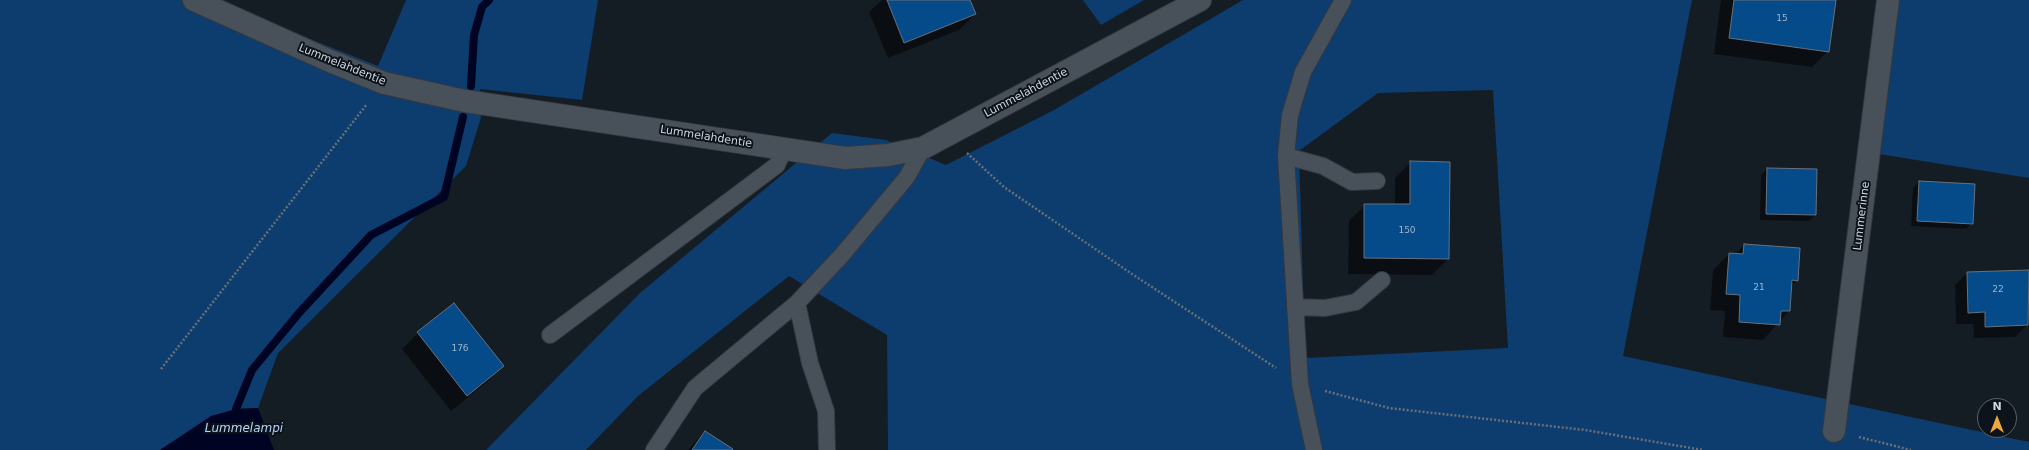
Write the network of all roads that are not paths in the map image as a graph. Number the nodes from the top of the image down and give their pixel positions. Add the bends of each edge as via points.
1 (194, 0) edge
2 (1200, 0) edge
3 (1343, 0) edge
4 (1888, 0) edge
5 (923, 148) junction
6 (784, 149) junction
7 (1286, 156) junction
8 (1377, 181) dead end
9 (1382, 280) dead end
10 (797, 303) junction
11 (1295, 307) junction
12 (550, 335) dead end
13 (1834, 431) road end
14 (654, 450) edge
15 (827, 450) edge
16 (1314, 450) edge

1 - 6 street, Lummelahdentie via 384,83 465,101
2 - 5 street, Lummelahdentie
3 - 7 lane via 1303,72 1290,115
4 - 13 street, Lummerinne
5 - 6 street, Lummelahdentie via 845,158
5 - 10 lane via 907,177 842,255
6 - 12 lane via 777,165
7 - 8 lane via 1323,166 1352,182
7 - 11 lane
9 - 11 lane via 1356,302 1325,308
10 - 14 lane via 694,388
10 - 15 lane via 810,363 826,411
11 - 16 lane via 1300,384

